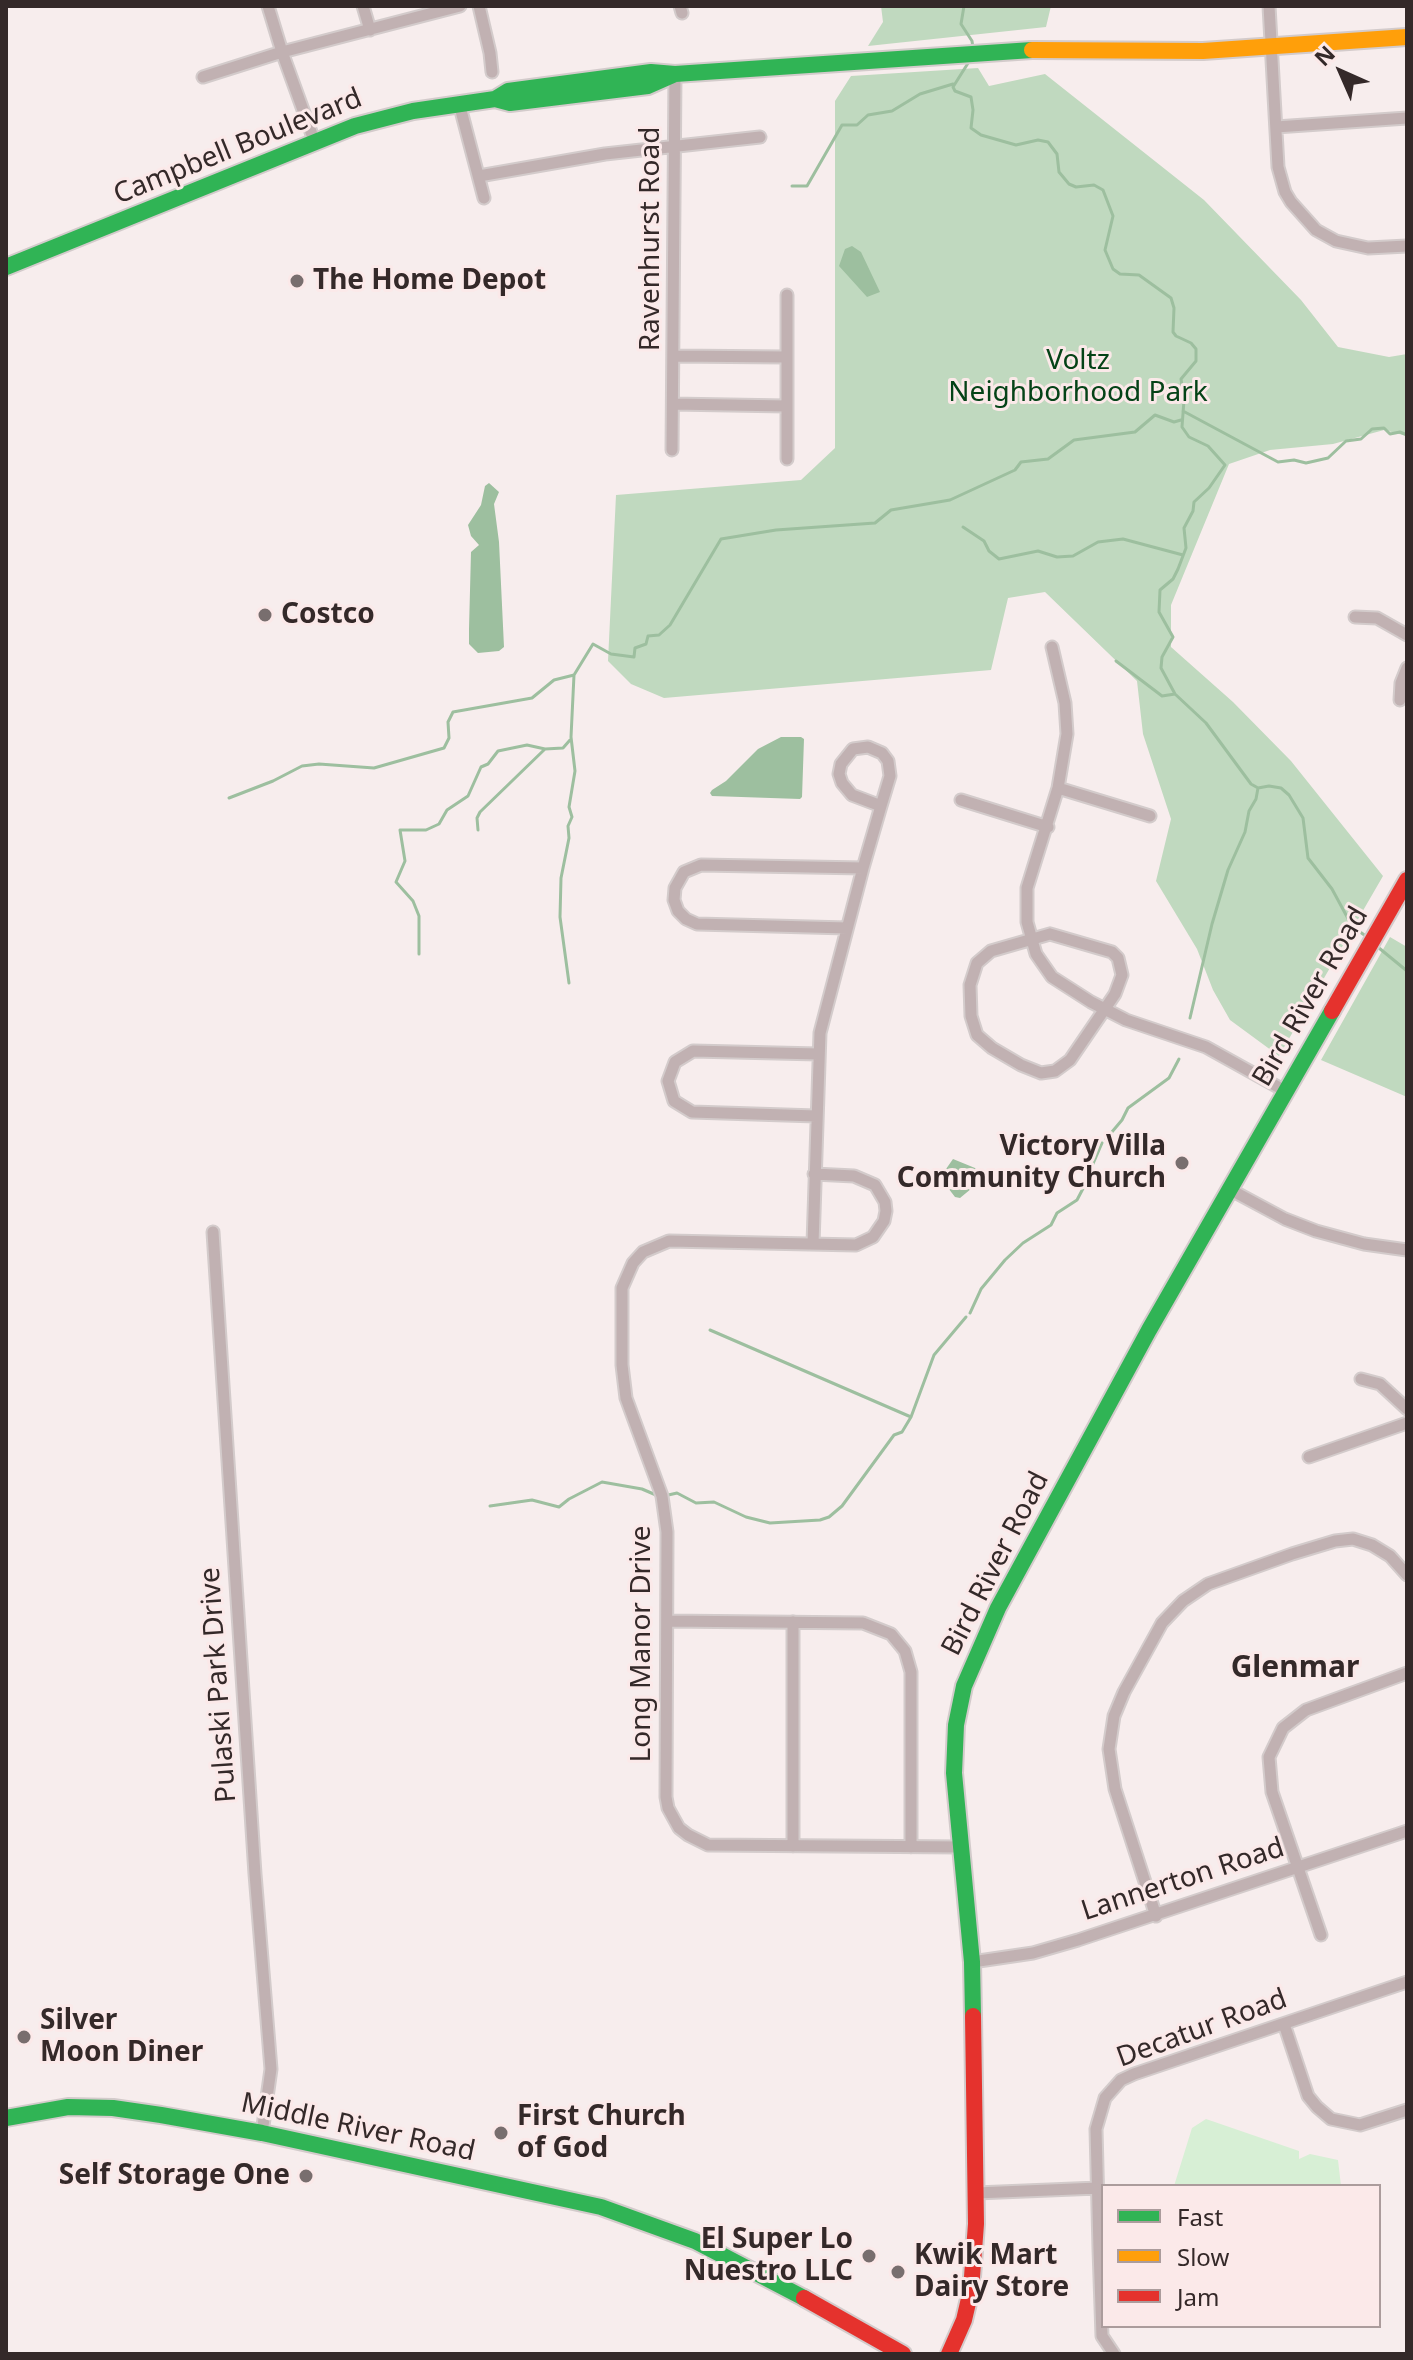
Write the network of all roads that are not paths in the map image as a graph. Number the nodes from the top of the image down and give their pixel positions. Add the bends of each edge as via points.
1 (268, 6) edge
2 (363, 6) edge
3 (460, 6) edge
4 (479, 6) edge
5 (1269, 6) edge
6 (370, 30) junction
7 (1407, 37) edge
8 (1271, 47) junction
9 (282, 52) junction
10 (492, 72) dead end
11 (675, 74) junction
12 (203, 77) dead end
13 (459, 103) junction
14 (1407, 118) edge
15 (1276, 127) junction
16 (760, 137) dead end
17 (315, 143) junction
18 (675, 145) junction
19 (479, 176) junction
20 (484, 198) dead end
21 (1407, 246) edge
22 (6, 267) edge
23 (787, 295) dead end
24 (674, 356) junction
25 (786, 357) junction
26 (673, 404) junction
27 (786, 406) junction
28 (672, 450) dead end
29 (787, 459) dead end
30 (1355, 617) dead end
31 (1407, 635) edge
32 (1052, 647) dead end
33 (1407, 668) edge
34 (1400, 700) dead end
35 (1058, 788) junction
36 (961, 800) dead end
37 (881, 806) junction
38 (1150, 816) dead end
39 (1048, 827) junction
40 (863, 868) junction
41 (1407, 880) edge
42 (847, 928) junction
43 (1031, 939) junction
44 (1104, 1009) junction
45 (818, 1054) junction
46 (1287, 1092) junction
47 (816, 1116) junction
48 (814, 1174) junction
49 (1231, 1190) junction
50 (213, 1232) dead end
51 (813, 1244) junction
52 (1407, 1250) edge
53 (1361, 1379) dead end
54 (1407, 1409) edge
55 (1407, 1423) edge
56 (1309, 1457) dead end
57 (1407, 1575) edge
58 (667, 1621) junction
59 (793, 1622) junction
60 (1407, 1673) edge
61 (1407, 1831) edge
62 (793, 1846) junction
63 (911, 1847) junction
64 (961, 1847) junction
65 (1298, 1868) junction
66 (1156, 1916) junction
67 (1321, 1935) dead end
68 (972, 1962) junction
69 (1407, 1982) edge
70 (1284, 2024) junction
71 (1407, 2110) edge
72 (6, 2118) edge
73 (262, 2133) junction
74 (1098, 2188) junction
75 (976, 2193) junction
76 (1101, 2299) edge
77 (1102, 2328) edge
78 (903, 2354) edge
79 (949, 2354) edge
80 (1114, 2354) edge

1 - 9 street
2 - 6 street
3 - 6 street
4 - 10 street
5 - 8 street
6 - 9 street
7 - 8 street, Campbell Boulevard
8 - 11 street, Campbell Boulevard via 1007,50
8 - 15 street
9 - 12 street
9 - 17 street
11 - 13 street, Campbell Boulevard via 651,72 508,91 495,99
11 - 18 street, Ravenhurst Road
13 - 17 street, Campbell Boulevard via 379,119
13 - 19 street
14 - 15 street
15 - 21 street via 1281,180 1308,222 1345,244
16 - 18 street
17 - 22 street, Campbell Boulevard
18 - 19 street
18 - 24 street, Ravenhurst Road
19 - 20 street
23 - 25 street
24 - 25 street
24 - 26 street, Ravenhurst Road
25 - 27 street
26 - 27 street
26 - 28 street, Ravenhurst Road
27 - 29 street
30 - 31 street via 1377,618
32 - 35 street via 1068,720
33 - 34 street
35 - 38 street
35 - 39 street
36 - 39 street
37 - 37 street via 890,776 888,761 873,748 853,749 841,764 842,783 852,795
37 - 40 street
39 - 43 street via 1027,888
40 - 42 street
40 - 42 street via 701,865 684,872 675,888 678,911 697,924
41 - 46 street, Bird River Road
42 - 45 street
43 - 44 street via 1052,977
43 - 44 street via 1060,935 1112,952 1122,975
43 - 44 street via 991,951 973,972 971,1016 984,1043 1021,1065 1050,1073 1070,1060
44 - 46 street via 1206,1047
45 - 47 street
45 - 47 street via 693,1051 675,1062 668,1081 674,1101 692,1112
46 - 49 street, Bird River Road
47 - 48 street
48 - 51 street
48 - 51 street, Long Manor Drive via 867,1180 881,1193 886,1211 880,1230 865,1242
49 - 52 street via 1316,1231
49 - 64 street, Bird River Road via 1132,1362 973,1662 956,1725
50 - 73 street, Pulaski Park Drive via 271,2069
51 - 58 street, Long Manor Drive via 669,1241 643,1252 626,1276 623,1381 630,1415 665,1508
53 - 54 street via 1380,1384
55 - 56 street
57 - 66 street via 1372,1545 1335,1541 1208,1584 1162,1623 1124,1692 1109,1749 1115,1789
58 - 59 street
58 - 62 street, Long Manor Drive via 666,1797 673,1818 688,1835 708,1845
59 - 62 street
59 - 63 street via 871,1624 891,1634 905,1651 911,1672
60 - 65 street via 1306,1710 1277,1736 1269,1778
61 - 65 street, Lannerton Road
62 - 63 street, Long Manor Drive
63 - 64 street, Long Manor Drive
64 - 68 street, Bird River Road
65 - 66 street, Lannerton Road
65 - 67 street
66 - 68 street, Lannerton Road via 1033,1953
68 - 75 street, Bird River Road
69 - 70 street, Decatur Road
70 - 71 street via 1308,2096 1331,2119 1360,2125
70 - 74 street, Decatur Road via 1121,2080 1105,2098 1096,2129
72 - 73 street, Middle River Road via 68,2107 113,2108
73 - 78 street, Middle River Road via 633,2217 695,2241
74 - 75 street
74 - 76 street, Decatur Road
75 - 79 street, Bird River Road via 971,2290
77 - 80 street, Decatur Road

